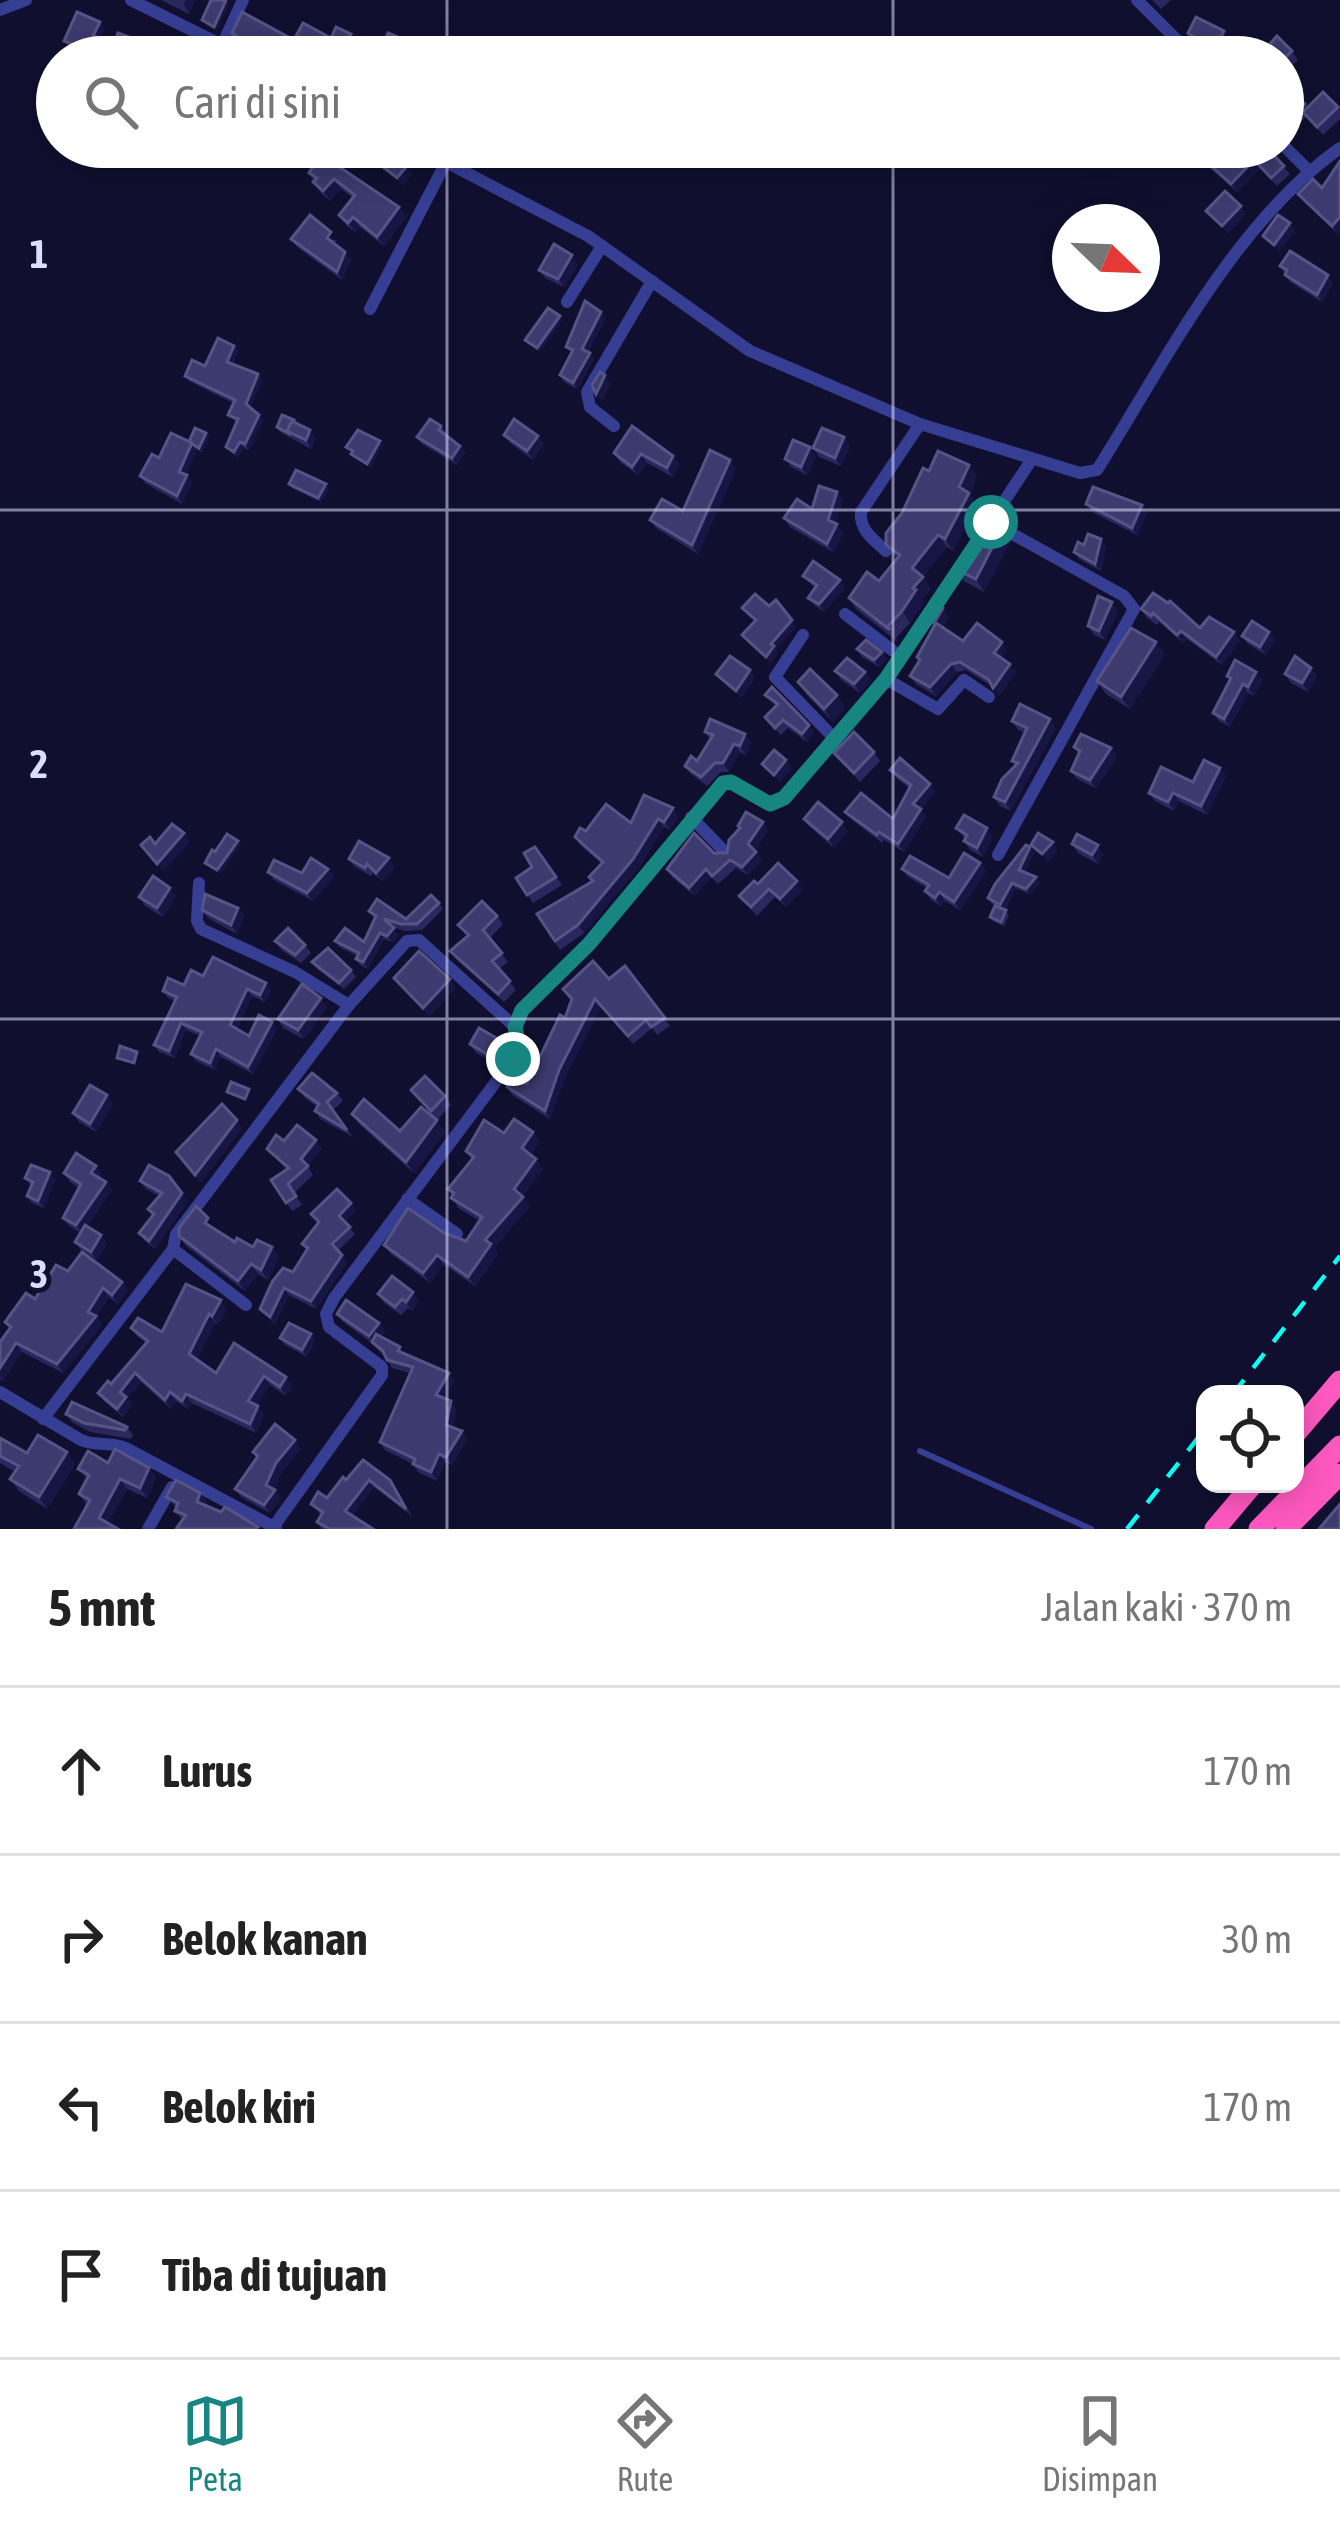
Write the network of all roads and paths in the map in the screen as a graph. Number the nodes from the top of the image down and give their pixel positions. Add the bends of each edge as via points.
1 (131, 0) edge
2 (243, 0) edge
3 (1137, 0) edge
4 (24, 1) edge
5 (0, 10) edge
6 (204, 36) edge
7 (226, 36) edge
8 (1173, 36) edge
9 (1340, 148) edge
10 (1304, 166) edge
11 (443, 168) edge
12 (457, 168) edge
13 (1308, 170) junction
14 (602, 246) junction
15 (652, 280) junction
16 (567, 302) dead end
17 (370, 309) dead end
18 (920, 424) junction
19 (614, 426) dead end
20 (1032, 459) junction
21 (991, 522) junction
22 (886, 551) edge
23 (844, 614) dead end
24 (803, 635) dead end
25 (901, 657) junction
26 (886, 679) junction
27 (989, 697) edge
28 (836, 739) junction
29 (691, 817) junction
30 (725, 853) edge
31 (998, 855) dead end
32 (199, 884) dead end
33 (349, 1005) junction
34 (515, 1027) junction
35 (407, 1199) junction
36 (458, 1234) edge
37 (173, 1249) junction
38 (246, 1305) dead end
39 (1340, 1381) edge
40 (0, 1392) edge
41 (43, 1419) junction
42 (1304, 1423) edge
43 (1340, 1427) edge
44 (1340, 1446) edge
45 (920, 1451) dead end
46 (1304, 1469) edge
47 (1340, 1474) edge
48 (179, 1476) junction
49 (1245, 1493) edge
50 (1284, 1493) edge
51 (274, 1528) edge
52 (148, 1529) edge
53 (1090, 1529) edge
54 (1215, 1529) edge
55 (1256, 1529) edge
56 (1286, 1529) edge

1 - 6 street
2 - 7 street
3 - 8 street
4 - 5 street
9 - 13 street
10 - 13 street
11 - 17 street
12 - 14 street
13 - 20 street via 1230,262 1097,470
14 - 15 street
14 - 16 street
15 - 18 street via 750,351
15 - 19 street via 587,392 590,407
18 - 20 street
18 - 22 street via 861,512 865,531
20 - 21 street
21 - 25 street
21 - 31 street via 1134,609
23 - 25 street
24 - 28 street via 775,677
25 - 26 street
26 - 27 street via 938,710 964,680
26 - 28 street
28 - 29 street via 776,804 727,781
29 - 30 street
29 - 34 street
32 - 33 street via 201,929
33 - 34 street via 407,941 419,940
33 - 37 street via 176,1234
34 - 35 street via 513,1059
35 - 36 street
35 - 51 street via 326,1314 334,1333 382,1367 379,1384
37 - 38 street
37 - 41 street
39 - 42 highway
40 - 41 street
41 - 48 street
43 - 46 highway
44 - 55 highway
45 - 53 lane
47 - 56 highway
48 - 51 street
48 - 52 street
49 - 54 highway
50 - 55 highway

